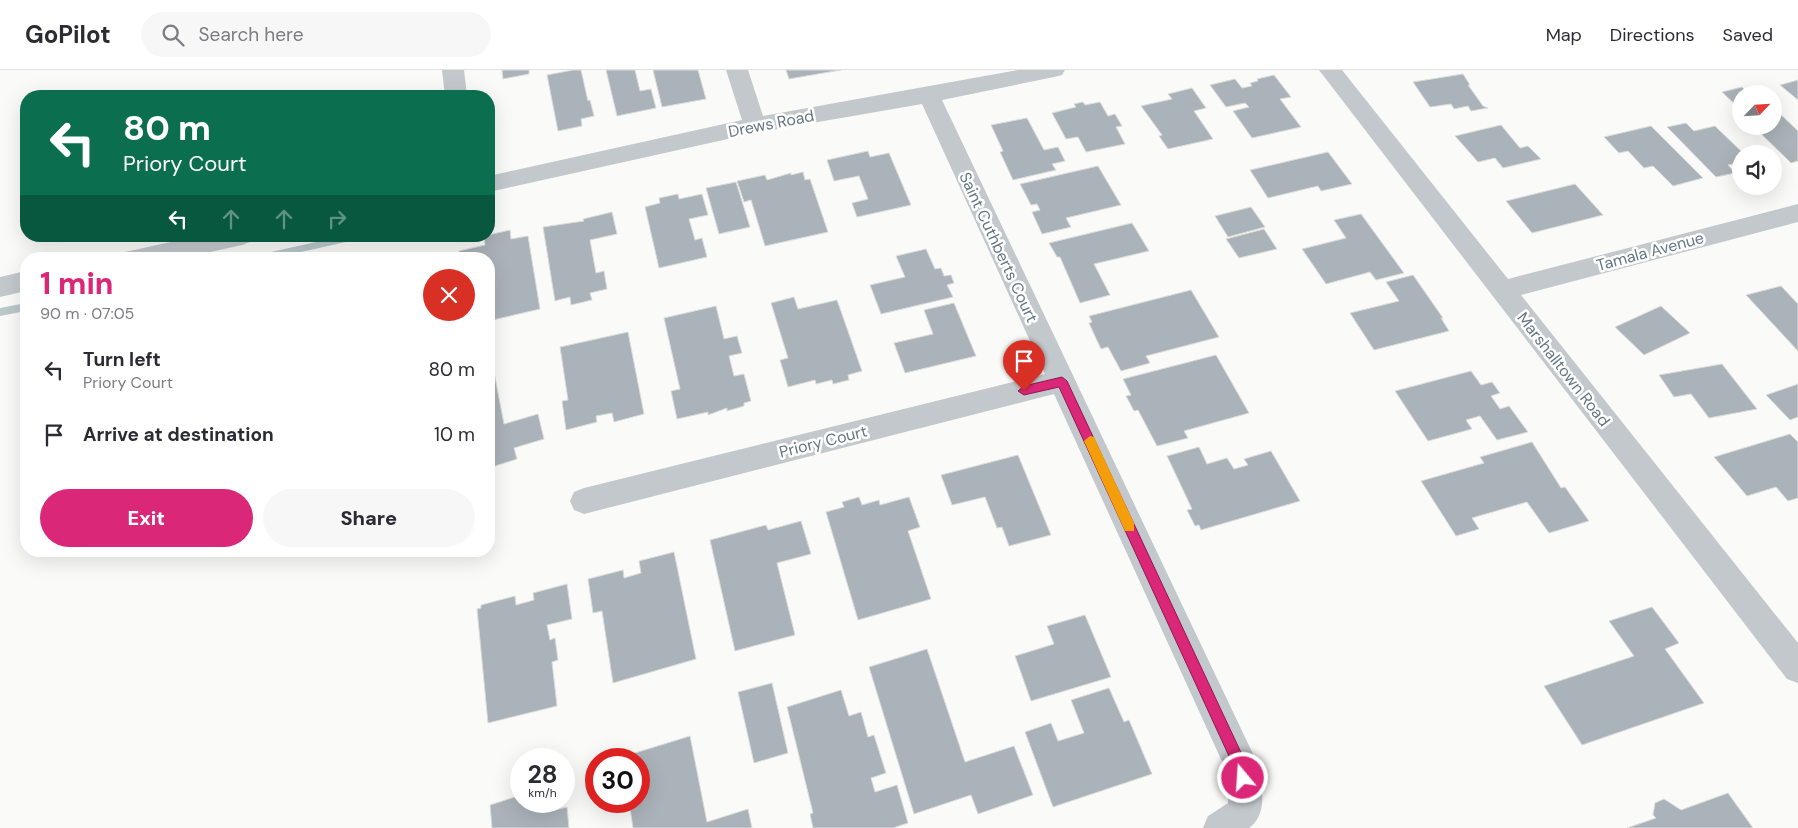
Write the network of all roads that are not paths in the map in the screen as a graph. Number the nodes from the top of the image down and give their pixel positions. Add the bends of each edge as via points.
1 (453, 70) edge
2 (738, 70) edge
3 (1054, 70) edge
4 (1330, 70) edge
5 (455, 90) edge
6 (929, 95) junction
7 (756, 125) junction
8 (495, 183) edge
9 (1798, 213) edge
10 (214, 242) edge
11 (167, 252) edge
12 (20, 282) edge
13 (0, 286) edge
14 (1502, 290) junction
15 (1062, 381) junction
16 (584, 501) dead end
17 (1798, 668) edge
18 (1220, 828) edge

1 - 5 street
2 - 7 street
3 - 6 street, Drews Road
4 - 14 street, Marshalltown Road
6 - 7 street, Drews Road
6 - 15 street, Saint Cuthberts Court
7 - 8 street, Drews Road
9 - 14 street, Tamala Avenue
10 - 11 street
12 - 13 street
14 - 17 street, Marshalltown Road
15 - 16 street, Priory Court
15 - 18 street, Saint Cuthberts Court via 1240,766 1246,791 1243,812

